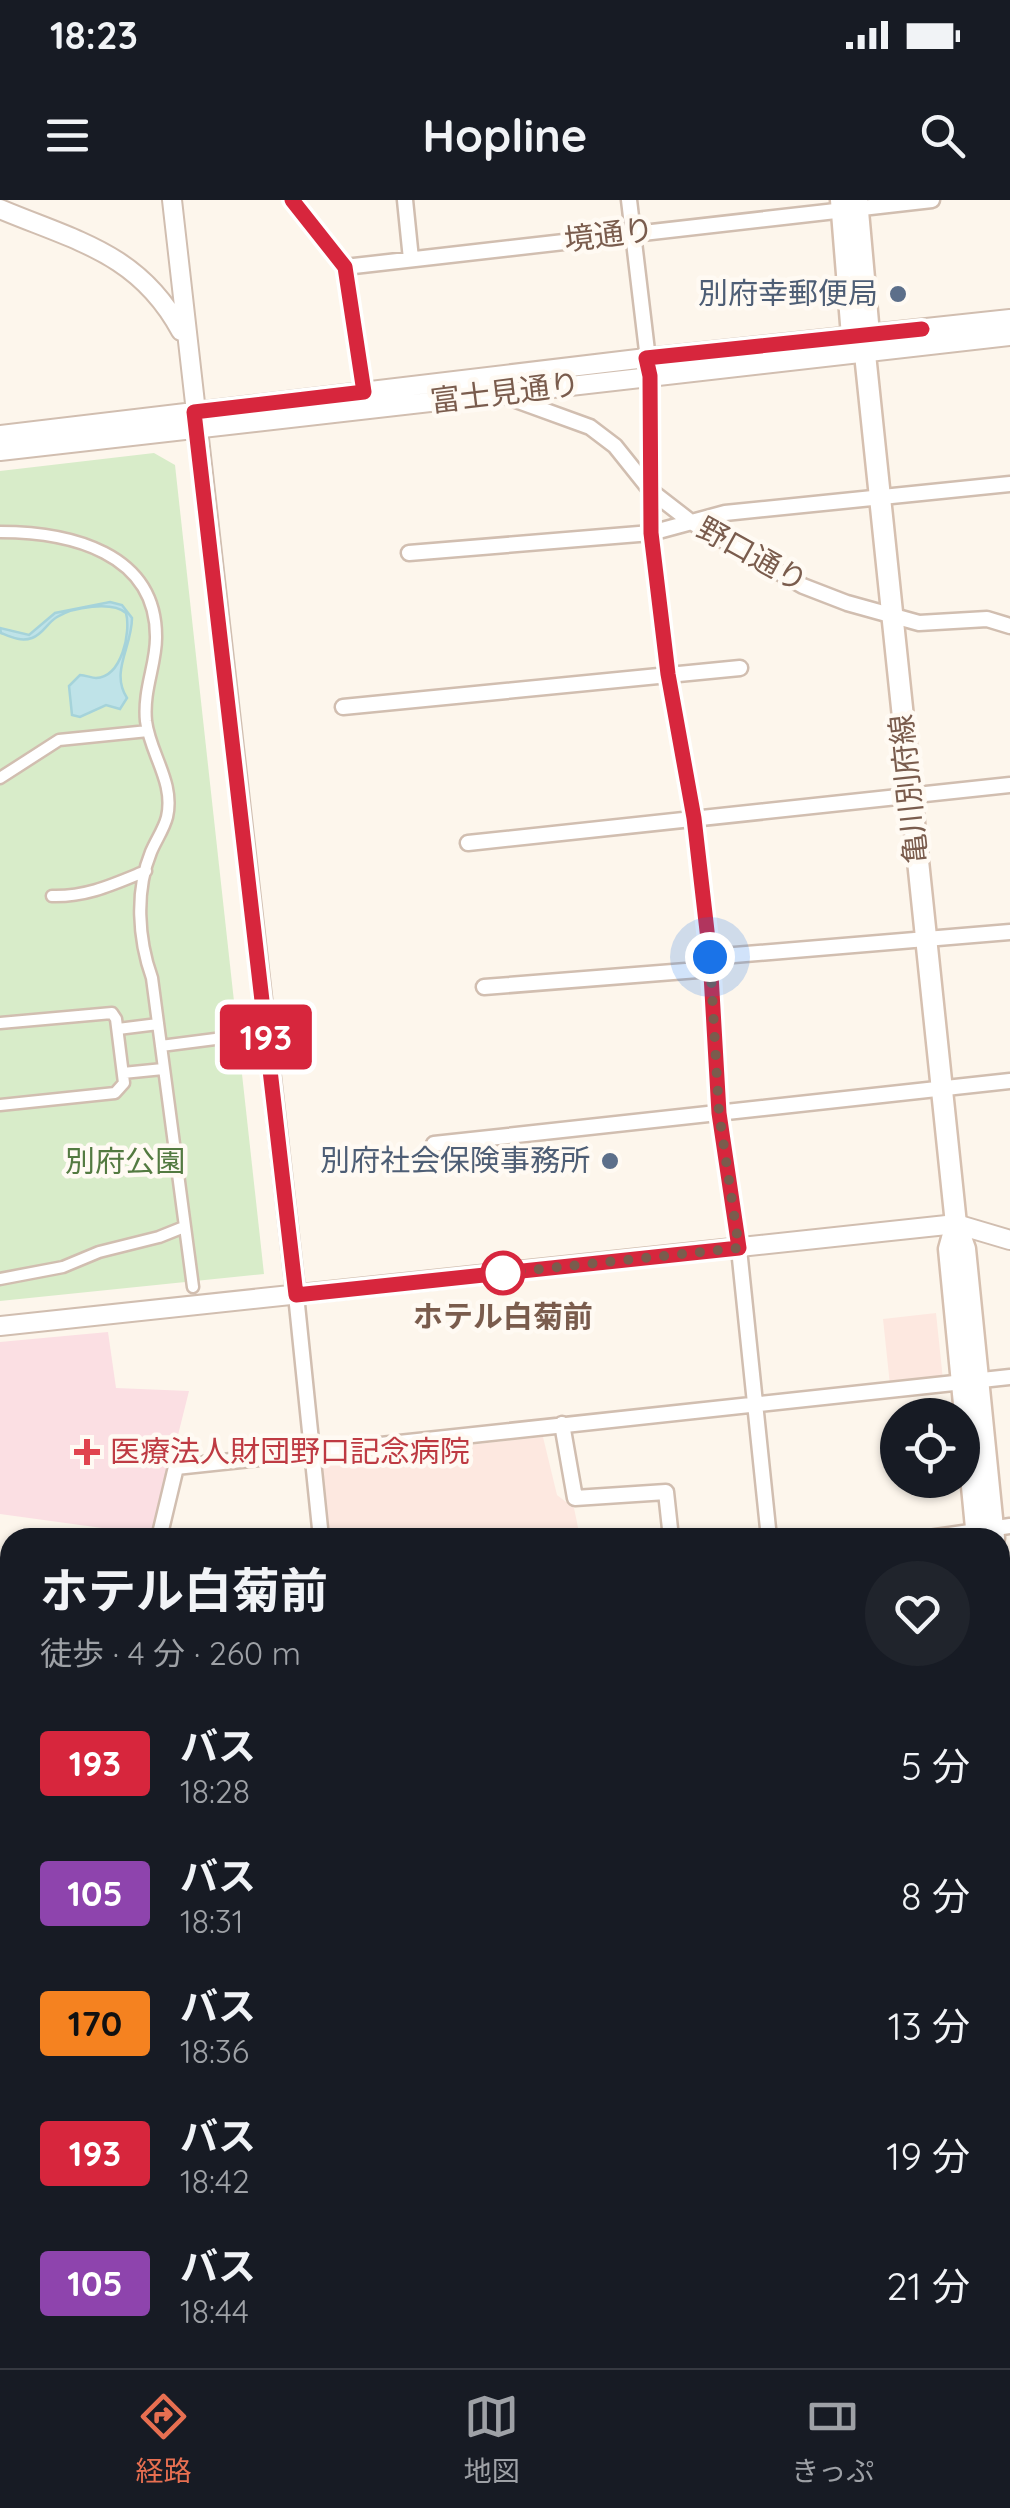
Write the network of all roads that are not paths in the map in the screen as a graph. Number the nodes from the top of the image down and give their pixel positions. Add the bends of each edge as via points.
1 (172, 200) edge
2 (292, 200) edge
3 (405, 200) edge
4 (629, 200) edge
5 (932, 200) edge
6 (850, 204) edge
7 (0, 209) edge
8 (633, 232) junction
9 (411, 259) junction
10 (345, 267) junction
11 (1010, 319) edge
12 (1010, 336) edge
13 (862, 342) junction
14 (186, 345) junction
15 (648, 367) junction
16 (477, 378) junction
17 (498, 394) junction
18 (365, 400) junction
19 (194, 420) junction
20 (0, 435) edge
21 (0, 451) edge
22 (1010, 484) edge
23 (651, 491) junction
24 (881, 500) junction
25 (690, 522) junction
26 (0, 532) edge
27 (651, 533) junction
28 (409, 553) dead end
29 (891, 615) junction
30 (1010, 626) edge
31 (740, 668) dead end
32 (668, 674) junction
33 (343, 707) dead end
34 (148, 731) junction
35 (0, 778) edge
36 (1010, 784) edge
37 (909, 795) junction
38 (694, 818) junction
39 (468, 843) dead end
40 (146, 871) junction
41 (52, 896) dead end
42 (1010, 932) edge
43 (925, 940) junction
44 (710, 963) junction
45 (484, 987) dead end
46 (0, 1023) edge
47 (158, 1024) junction
48 (118, 1029) junction
49 (254, 1034) dead end
50 (161, 1046) junction
51 (163, 1070) junction
52 (123, 1073) junction
53 (1010, 1081) edge
54 (942, 1089) junction
55 (0, 1105) edge
56 (719, 1113) junction
57 (434, 1144) dead end
58 (956, 1224) junction
59 (184, 1227) junction
60 (1010, 1240) edge
61 (739, 1248) junction
62 (0, 1279) edge
63 (193, 1287) dead end
64 (296, 1295) junction
65 (0, 1326) edge
66 (1010, 1377) edge
67 (970, 1381) junction
68 (757, 1406) junction
69 (562, 1424) junction
70 (312, 1454) junction
71 (161, 1528) edge
72 (319, 1528) edge
73 (670, 1528) edge
74 (768, 1528) edge
75 (989, 1528) edge
76 (1010, 1677) edge
77 (1010, 1686) edge
78 (1010, 1827) edge
79 (1010, 1836) edge

1 - 14 street
2 - 10 street
3 - 9 street
4 - 8 street
5 - 6 street, 境通り
6 - 8 street, 境通り
6 - 13 main road, 亀川別府線
7 - 14 street via 131,268 166,305
8 - 9 street, 境通り
8 - 15 street
9 - 10 street, 境通り
10 - 18 street
11 - 13 street
12 - 13 street, 富士見通り
13 - 15 street, 富士見通り
13 - 24 main road, 亀川別府線
14 - 19 street
15 - 16 street
15 - 17 street, 富士見通り
15 - 23 street
16 - 17 street, 野口通り
16 - 18 street
17 - 18 street, 富士見通り
17 - 23 street, 野口通り via 590,428 615,446
18 - 19 street
19 - 20 street
19 - 21 street
19 - 64 street
22 - 24 street
23 - 25 street, 野口通り
23 - 27 street
24 - 25 street
24 - 29 main road, 亀川別府線
25 - 27 street
25 - 29 street, 野口通り via 792,581
26 - 34 street via 94,546 142,588 156,637
27 - 28 street
27 - 32 street
29 - 30 street, 野口通り via 919,624 988,620
29 - 37 main road, 亀川別府線
31 - 32 street
32 - 33 street
32 - 38 street
34 - 35 street via 59,740
34 - 40 street via 168,807
36 - 37 street
37 - 38 street
37 - 43 main road, 亀川別府線
38 - 39 street
38 - 44 street
40 - 41 street via 92,893
40 - 47 street via 140,924
42 - 43 street
43 - 44 street
43 - 54 main road, 亀川別府線
44 - 45 street
44 - 56 street
46 - 48 street via 106,1011
47 - 48 street
47 - 50 street
48 - 52 street
49 - 50 street
50 - 51 street
51 - 52 street
51 - 59 street
52 - 55 street via 115,1093
53 - 54 street
54 - 56 street
54 - 58 main road, 亀川別府線
56 - 57 street
56 - 61 street
58 - 60 street
58 - 61 street
58 - 67 main road, 亀川別府線 via 965,1249
59 - 62 street via 85,1261
59 - 63 street
61 - 64 street
61 - 68 street
64 - 65 street
64 - 70 street
66 - 67 street
67 - 68 street
67 - 75 main road, 亀川別府線
68 - 69 street
68 - 74 street
69 - 70 street
69 - 73 street via 575,1498 666,1492
70 - 71 street via 176,1467
70 - 72 street
76 - 77 main road
78 - 79 main road

